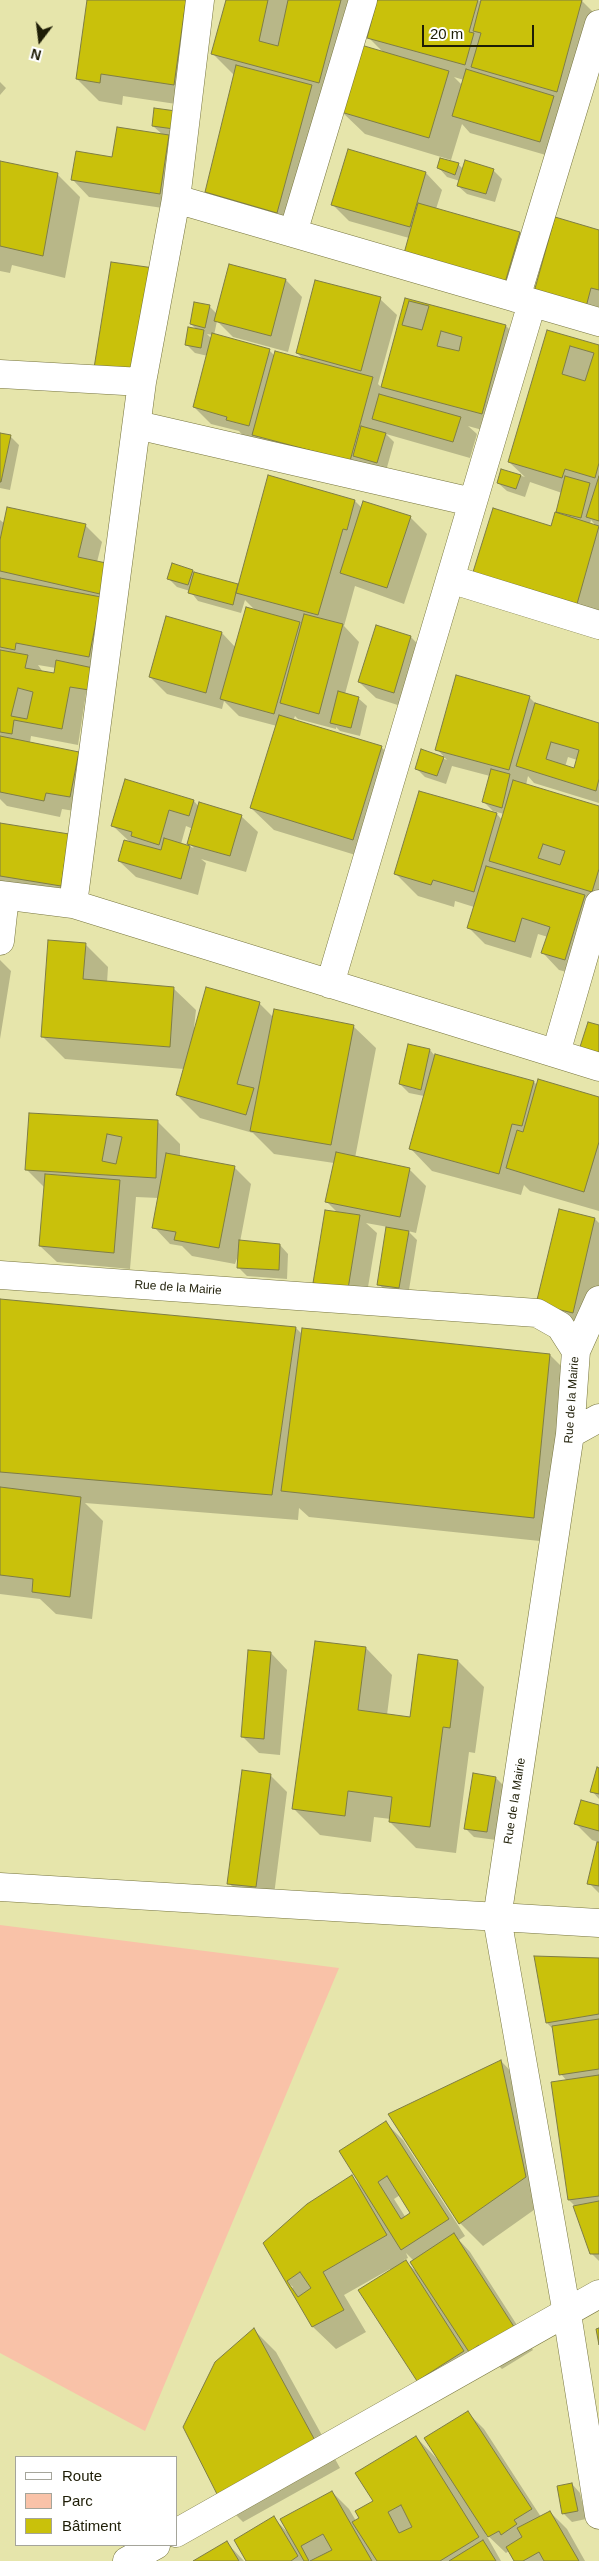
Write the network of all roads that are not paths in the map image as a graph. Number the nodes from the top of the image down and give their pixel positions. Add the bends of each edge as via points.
1 (200, 0) edge
2 (363, 0) edge
3 (599, 24) edge
4 (176, 199) junction
5 (293, 233) junction
6 (524, 300) junction
7 (599, 322) edge
8 (0, 374) edge
9 (142, 382) junction
10 (137, 425) junction
11 (472, 502) junction
12 (450, 579) junction
13 (599, 625) edge
14 (3, 896) edge
15 (73, 904) junction
16 (599, 904) edge
17 (0, 941) edge
18 (330, 984) junction
19 (556, 1053) junction
20 (599, 1067) edge
21 (0, 1275) edge
22 (599, 1300) edge
23 (576, 1351) junction
24 (599, 1418) edge
25 (570, 1434) junction
26 (0, 1887) edge
27 (497, 1918) junction
28 (599, 1923) edge
29 (599, 2294) edge
30 (567, 2314) junction
31 (599, 2515) edge
32 (178, 2532) edge
33 (154, 2546) edge
34 (127, 2561) edge

1 - 4 street
2 - 5 street
3 - 6 street
4 - 5 street
4 - 9 street
5 - 6 street
6 - 7 street
6 - 11 street
8 - 9 street
9 - 10 street
10 - 11 street
10 - 15 street
11 - 12 street
12 - 13 street
12 - 18 street
14 - 15 street
14 - 17 street
15 - 18 street
16 - 19 street
18 - 19 street
19 - 20 street
21 - 23 street, Rue de la Mairie via 537,1313 560,1326
22 - 23 street
23 - 25 street, Rue de la Mairie
24 - 25 street
25 - 27 street, Rue de la Mairie
26 - 27 street
27 - 28 street
27 - 30 street, Rue de la Mairie
29 - 30 street
30 - 31 street, Rue de la Mairie
30 - 32 street
33 - 34 street

